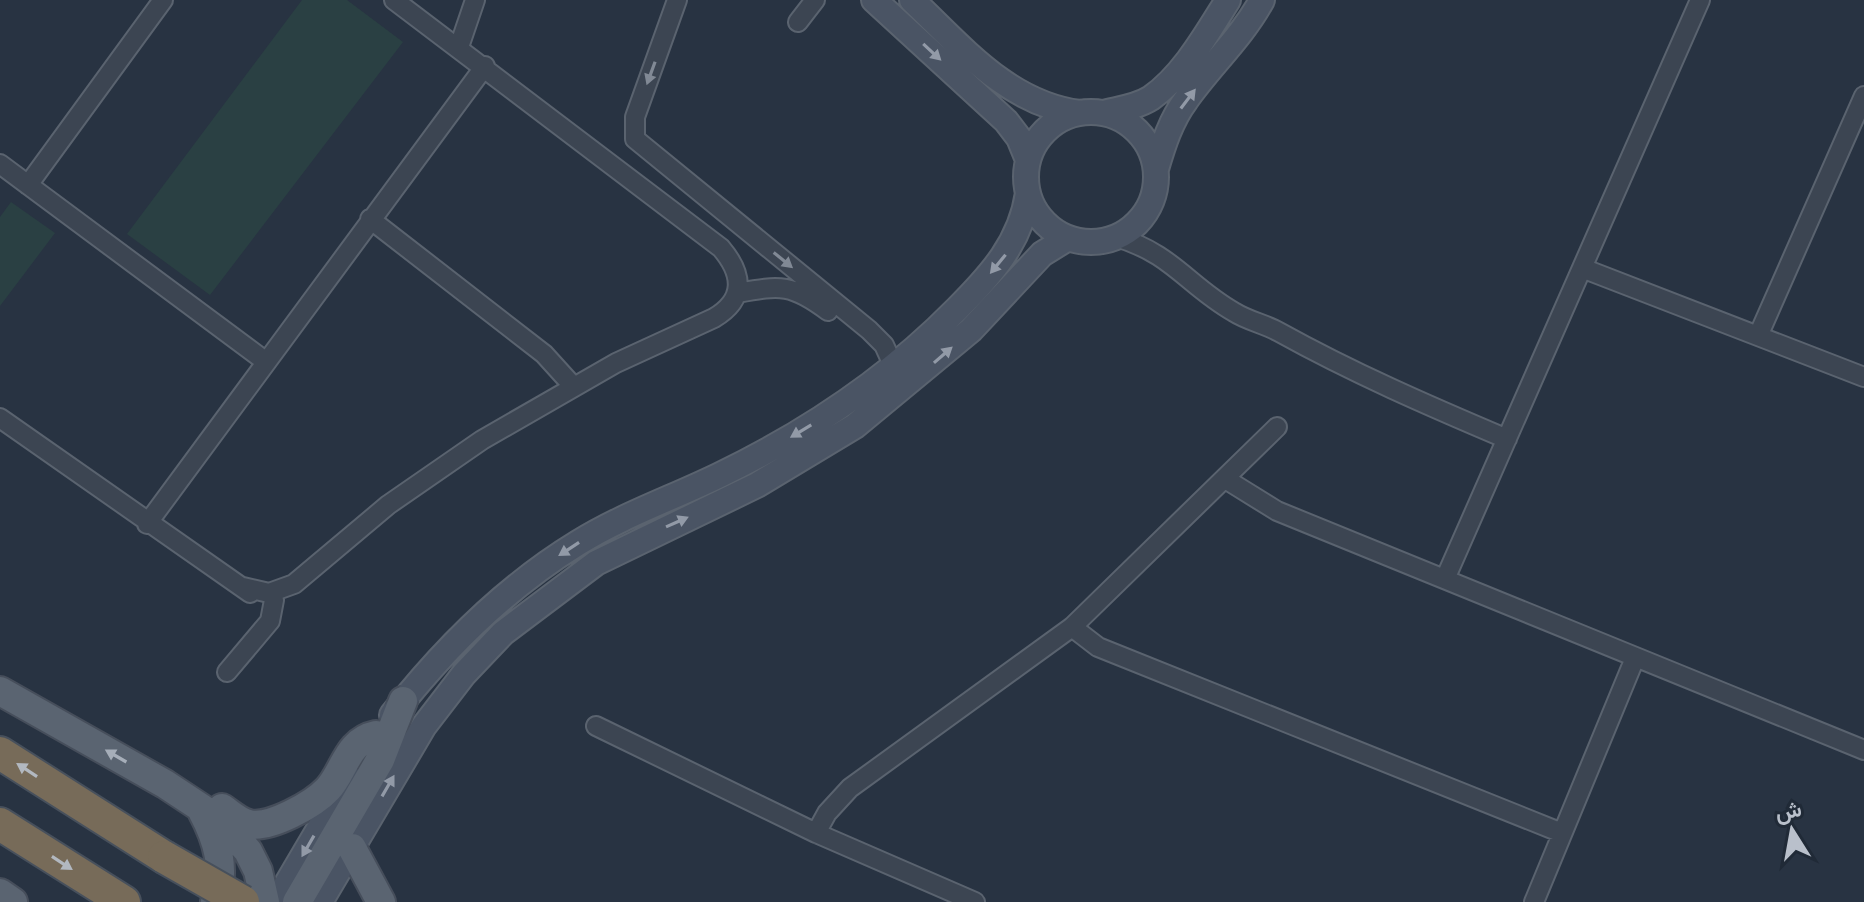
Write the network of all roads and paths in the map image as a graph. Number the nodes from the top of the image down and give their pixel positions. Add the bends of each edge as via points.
1 (163, 0) edge
2 (394, 0) edge
3 (475, 0) edge
4 (677, 0) edge
5 (874, 0) edge
6 (912, 0) edge
7 (1228, 0) edge
8 (1262, 0) edge
9 (1700, 0) edge
10 (812, 2) edge
11 (798, 22) dead end
12 (459, 47) junction
13 (485, 66) junction
14 (1864, 96) edge
15 (1091, 113) junction
16 (1028, 160) junction
17 (0, 164) edge
18 (1156, 169) junction
19 (28, 185) junction
20 (1028, 193) junction
21 (370, 219) junction
22 (1116, 237) junction
23 (1068, 238) junction
24 (1582, 268) junction
25 (744, 292) junction
26 (834, 316) dead end
27 (1758, 336) junction
28 (265, 361) junction
29 (902, 371) junction
30 (1864, 377) edge
31 (573, 386) junction
32 (0, 418) edge
33 (1277, 427) dead end
34 (1507, 439) junction
35 (1227, 480) junction
36 (147, 524) junction
37 (301, 579) junction
38 (1445, 579) junction
39 (243, 587) junction
40 (274, 600) junction
41 (1072, 627) junction
42 (1635, 658) junction
43 (227, 672) dead end
44 (0, 691) edge
45 (403, 701) junction
46 (596, 726) dead end
47 (376, 735) junction
48 (1864, 750) edge
49 (0, 753) edge
50 (165, 784) junction
51 (199, 805) junction
52 (0, 824) edge
53 (816, 833) junction
54 (1562, 833) junction
55 (352, 848) junction
56 (0, 893) edge
57 (13, 902) edge
58 (124, 902) edge
59 (215, 902) edge
60 (243, 902) edge
61 (265, 902) edge
62 (276, 902) edge
63 (297, 902) edge
64 (320, 902) edge
65 (381, 902) edge
66 (975, 902) edge
67 (1534, 902) edge

1 - 19 street
2 - 12 street
3 - 12 street
4 -> 29 street via 635,117 635,139 869,330
5 -> 16 street via 1006,121
6 - 15 street via 1013,91 1045,106
7 - 15 street via 1164,87 1149,99
18 -> 8 street via 1164,140 1186,99
9 - 24 street
10 - 11 street
12 - 13 street
13 - 21 street
13 - 25 street via 735,255 745,267
14 - 27 street
15 - 16 street via 1049,127
15 - 18 street via 1134,128 1149,147
16 - 20 street
17 - 19 street
18 - 22 street via 1148,208
19 - 28 street
20 - 23 street via 1040,218
20 -> 29 street via 1008,252
21 - 28 street
21 - 31 street via 544,354
22 - 23 street via 1088,242
22 - 34 street via 1159,254 1244,318 1351,372
29 -> 23 street via 971,330 1042,254
24 - 27 street
24 - 34 street
25 - 26 street via 788,287
25 - 31 street via 705,323
27 - 30 street
28 - 36 street
29 -> 45 street via 762,453 635,512 553,560 479,620
55 -> 29 street via 443,699 528,612 621,548 796,464 855,426
31 - 37 street via 431,474
32 - 36 street
33 - 35 street
34 - 38 street
35 - 38 street via 1277,511
35 - 41 street
36 - 39 street
37 - 39 street via 269,593
37 - 40 street via 287,595
38 - 42 street
39 - 40 street
40 - 43 street via 266,627
41 - 53 street via 850,788
41 - 54 street via 1098,647
42 - 48 street
42 - 54 street
50 -> 44 main road
45 - 47 street
45 - 63 main road via 380,760
46 - 53 street
47 - 50 main road via 356,744 322,794 265,824 241,821 187,784
47 -> 62 street
60 -> 49 highway, bridge
50 - 51 main road
51 - 59 main road via 219,853
51 - 61 main road via 243,844 258,871
52 -> 58 highway
53 - 66 street
54 - 67 street
55 - 64 street
55 - 65 main road
56 - 57 main road

